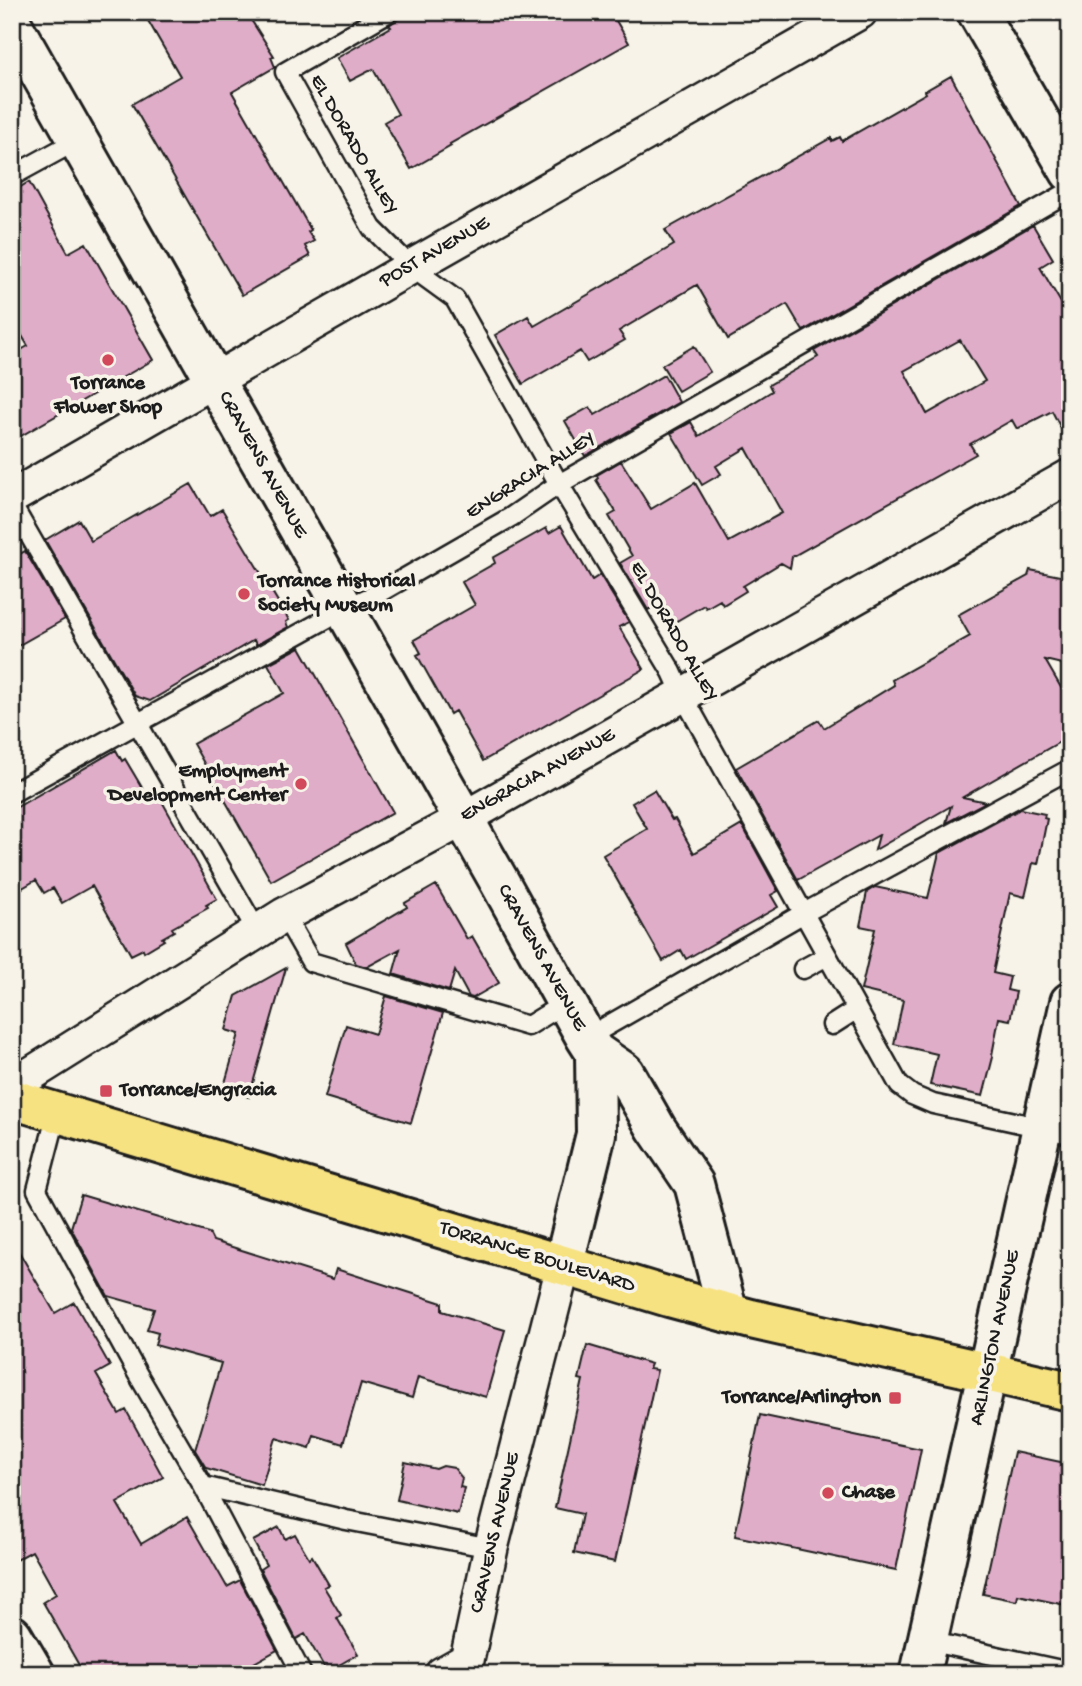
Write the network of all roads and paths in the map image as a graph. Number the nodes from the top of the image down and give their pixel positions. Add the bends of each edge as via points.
1 (389, 12) edge
2 (860, 12) edge
3 (977, 12) edge
4 (12, 24) edge
5 (78, 140) junction
6 (1070, 172) edge
7 (12, 176) edge
8 (1070, 191) edge
9 (411, 267) junction
10 (214, 380) junction
11 (1070, 475) edge
12 (559, 484) junction
13 (12, 497) edge
14 (12, 506) edge
15 (344, 609) junction
16 (682, 694) junction
17 (139, 722) junction
18 (1070, 769) edge
19 (12, 793) edge
20 (463, 819) junction
21 (804, 913) junction
22 (270, 923) junction
23 (827, 956) junction
24 (803, 969) dead end
25 (567, 1002) junction
26 (1070, 1002) edge
27 (857, 1009) junction
28 (832, 1025) dead end
29 (590, 1045) junction
30 (12, 1086) edge
31 (12, 1099) edge
32 (57, 1113) junction
33 (1056, 1131) edge
34 (563, 1267) junction
35 (728, 1313) junction
36 (989, 1373) junction
37 (1070, 1391) edge
38 (203, 1486) junction
39 (491, 1548) junction
40 (12, 1635) edge
41 (924, 1657) edge
42 (1070, 1672) edge
43 (35, 1674) edge
44 (302, 1674) edge
45 (442, 1674) edge

1 - 9 lane, EL DORADO ALLEY via 285,72 372,228
2 - 9 street, POST AVENUE
3 - 6 street
4 - 5 street, CRAVENS AVENUE
5 - 7 lane
5 - 10 street, CRAVENS AVENUE
8 - 12 lane, ENGRACIA ALLEY
9 - 10 street, POST AVENUE
9 - 12 lane, EL DORADO ALLEY via 455,299
10 - 13 street, POST AVENUE
10 - 15 street, CRAVENS AVENUE
11 - 16 street, ENGRACIA AVENUE
12 - 15 lane, ENGRACIA ALLEY via 511,517
12 - 16 lane, EL DORADO ALLEY
14 - 17 lane
15 - 17 lane, ENGRACIA ALLEY
15 - 20 street, CRAVENS AVENUE
16 - 20 street, ENGRACIA AVENUE
16 - 21 lane, EL DORADO ALLEY
17 - 19 lane, ENGRACIA ALLEY
17 - 22 lane
18 - 21 lane
20 - 22 street, ENGRACIA AVENUE
20 - 25 street, CRAVENS AVENUE
21 - 23 lane, EL DORADO ALLEY
21 - 29 lane
22 - 25 lane via 311,962 528,1026
22 - 30 street, ENGRACIA AVENUE
23 - 24 lane
23 - 27 lane, EL DORADO ALLEY
25 - 29 street, CRAVENS AVENUE
26 - 33 street, ARLINGTON AVENUE
27 - 28 lane
27 - 33 lane, EL DORADO ALLEY via 899,1085 912,1095 933,1104
29 - 34 street, CRAVENS AVENUE via 596,1134
29 - 35 street, CRAVENS AVENUE via 624,1072 694,1184
31 - 32 main road, TORRANCE BOULEVARD
32 - 34 main road, TORRANCE BOULEVARD
32 - 38 lane via 37,1190
33 - 36 street, ARLINGTON AVENUE
34 - 35 main road, TORRANCE BOULEVARD
34 - 39 street, CRAVENS AVENUE
35 - 36 main road, TORRANCE BOULEVARD
36 - 37 main road, TORRANCE BOULEVARD
36 - 41 street, ARLINGTON AVENUE
38 - 39 lane
38 - 44 lane
39 - 45 street, CRAVENS AVENUE via 467,1660
40 - 43 street
41 - 42 lane

